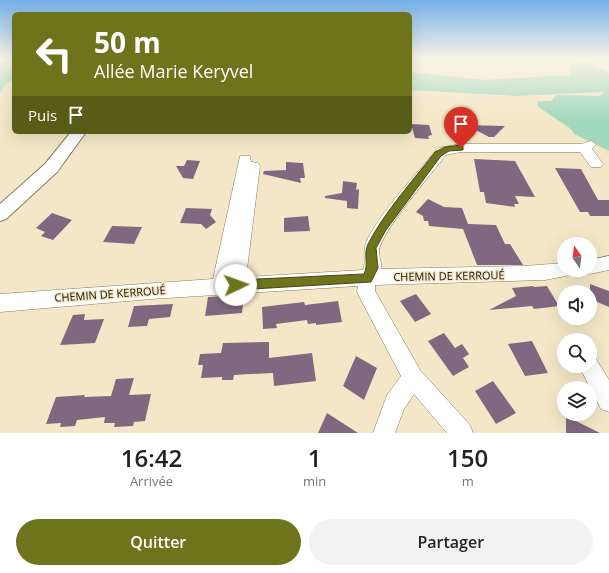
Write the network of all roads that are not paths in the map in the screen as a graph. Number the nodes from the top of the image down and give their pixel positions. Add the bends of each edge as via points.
1 (77, 134) edge
2 (249, 162) dead end
3 (596, 164) dead end
4 (0, 214) edge
5 (609, 263) edge
6 (597, 266) edge
7 (557, 271) edge
8 (367, 279) junction
9 (228, 286) junction
10 (0, 303) edge
11 (593, 373) edge
12 (414, 376) junction
13 (609, 401) edge
14 (384, 433) edge
15 (462, 433) edge

1 - 4 street via 51,168
2 - 9 street
3 - 8 street via 587,147 461,148 442,151 382,227 371,247 373,268
5 - 6 street
7 - 8 street, CHEMIN DE KERROUÉ
8 - 9 street, CHEMIN DE KERROUÉ
8 - 12 street via 365,288 369,298
9 - 10 street, CHEMIN DE KERROUÉ
11 - 13 street
12 - 14 street via 395,403
12 - 15 street

